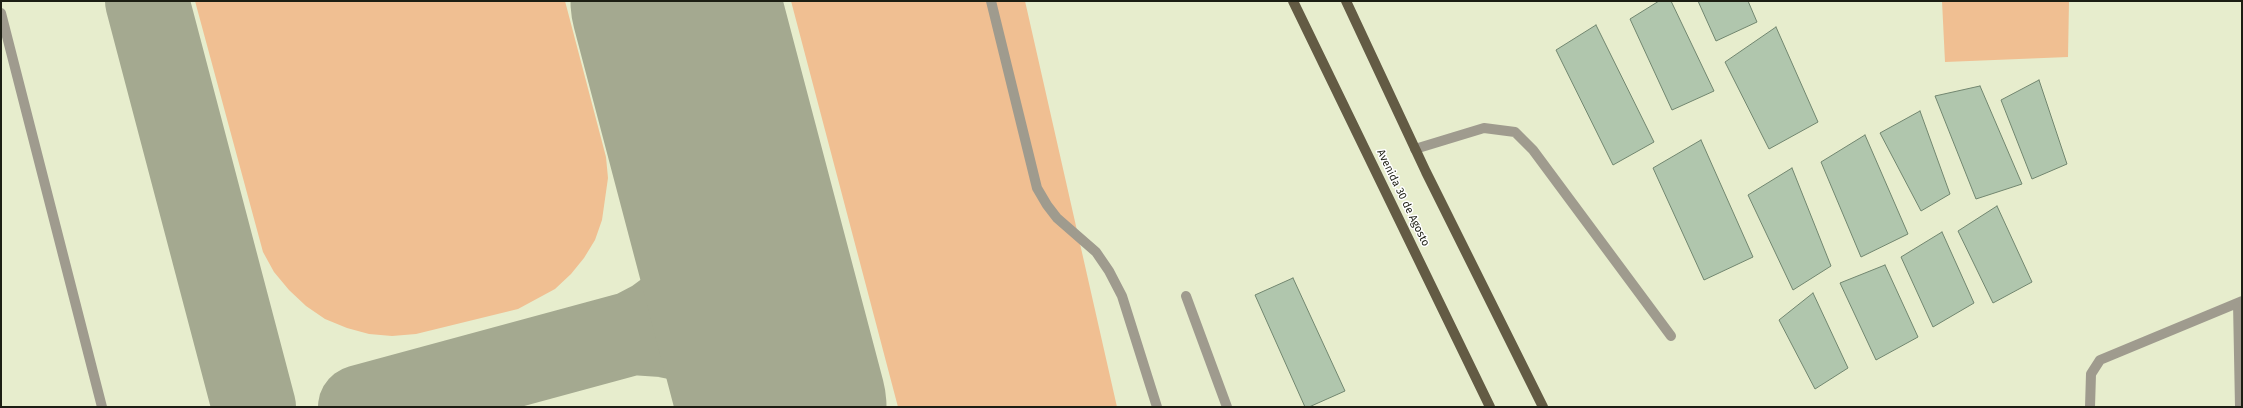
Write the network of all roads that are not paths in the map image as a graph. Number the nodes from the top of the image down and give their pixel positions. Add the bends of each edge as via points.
1 (992, 1) edge
2 (1293, 1) edge
3 (1346, 1) edge
4 (1, 13) edge
5 (1415, 149) junction
6 (1186, 296) dead end
7 (2240, 302) edge
8 (1670, 336) dead end
9 (102, 407) edge
10 (1157, 407) edge
11 (1227, 407) edge
12 (1490, 407) edge
13 (1543, 407) edge
14 (2090, 407) edge
15 (2240, 407) edge

1 - 10 lane via 1037,188 1057,218 1096,252 1109,271 1122,296
2 - 12 main road, Avenida 30 de Agosto
3 - 5 main road
4 - 9 lane
5 - 8 lane via 1484,128 1515,132 1533,150
5 - 13 main road
6 - 11 lane
7 - 14 lane via 2100,360 2091,374
7 - 15 lane

